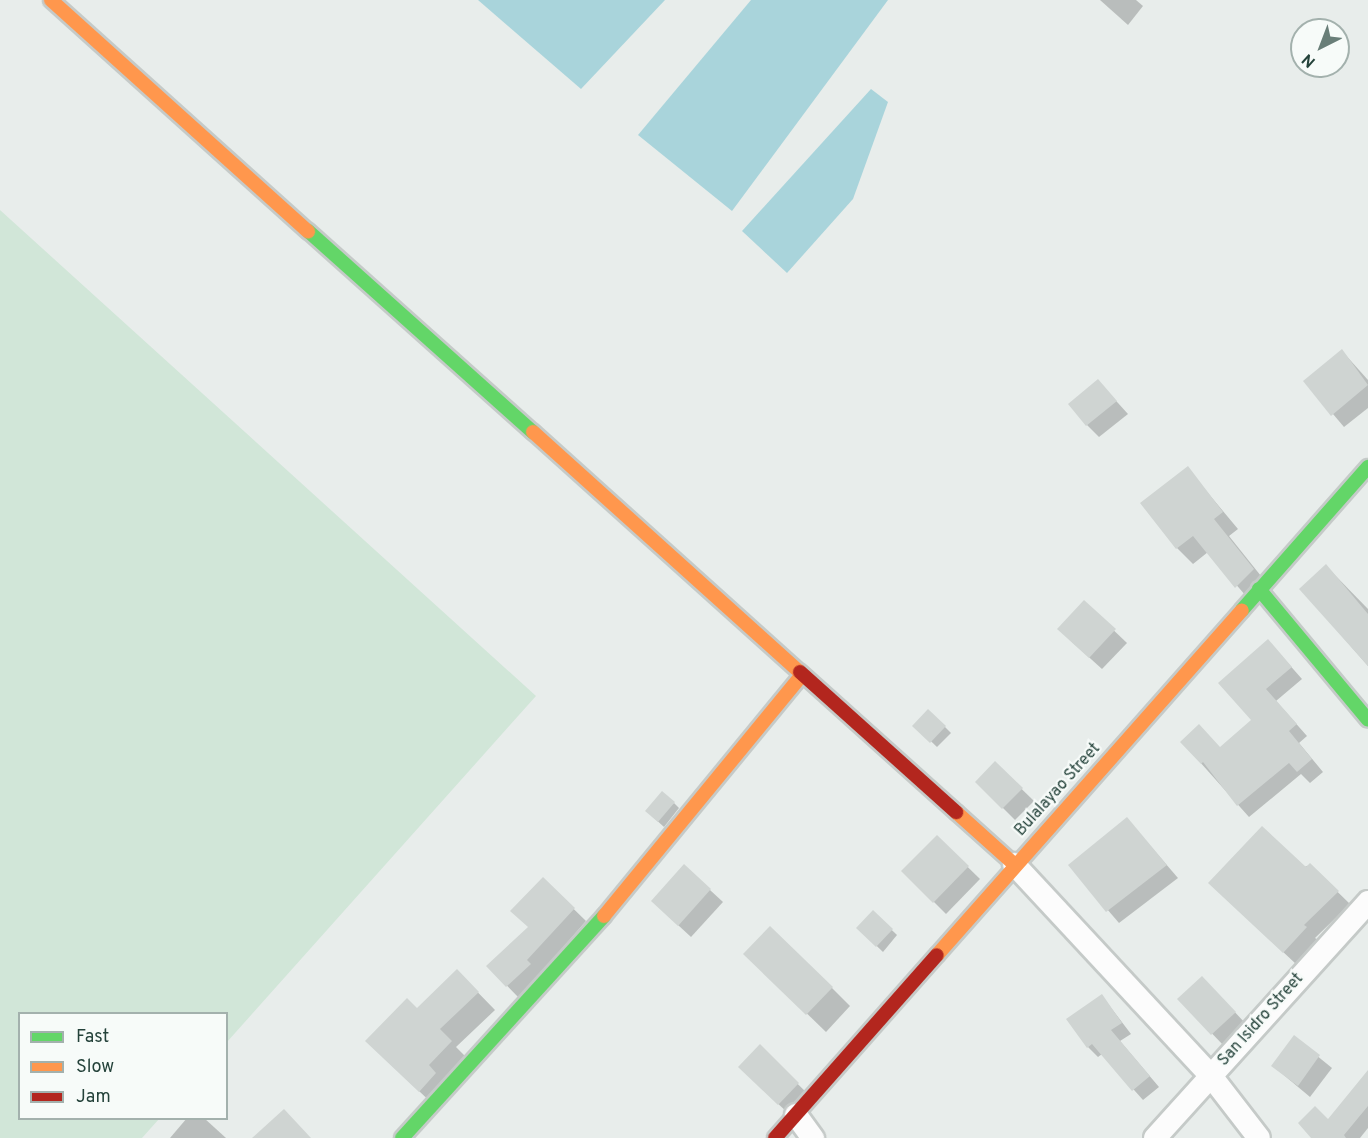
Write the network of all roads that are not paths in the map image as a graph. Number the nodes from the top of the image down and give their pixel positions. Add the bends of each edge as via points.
1 (51, 0) edge
2 (1368, 467) edge
3 (1259, 589) junction
4 (801, 676) junction
5 (1368, 720) edge
6 (1014, 864) junction
7 (1368, 902) edge
8 (1211, 1076) junction
9 (796, 1115) junction
10 (402, 1138) edge
11 (775, 1138) edge
12 (813, 1138) edge
13 (1155, 1138) edge
14 (1259, 1138) edge

1 - 4 street
2 - 3 street, Bulalayao Street
3 - 5 street
3 - 6 street, Bulalayao Street
4 - 6 street
4 - 10 street via 608,911
6 - 8 street
6 - 9 street, Bulalayao Street
7 - 8 street, San Isidro Street
8 - 13 street, San Isidro Street
8 - 14 street
9 - 11 street, Bulalayao Street
9 - 12 street

